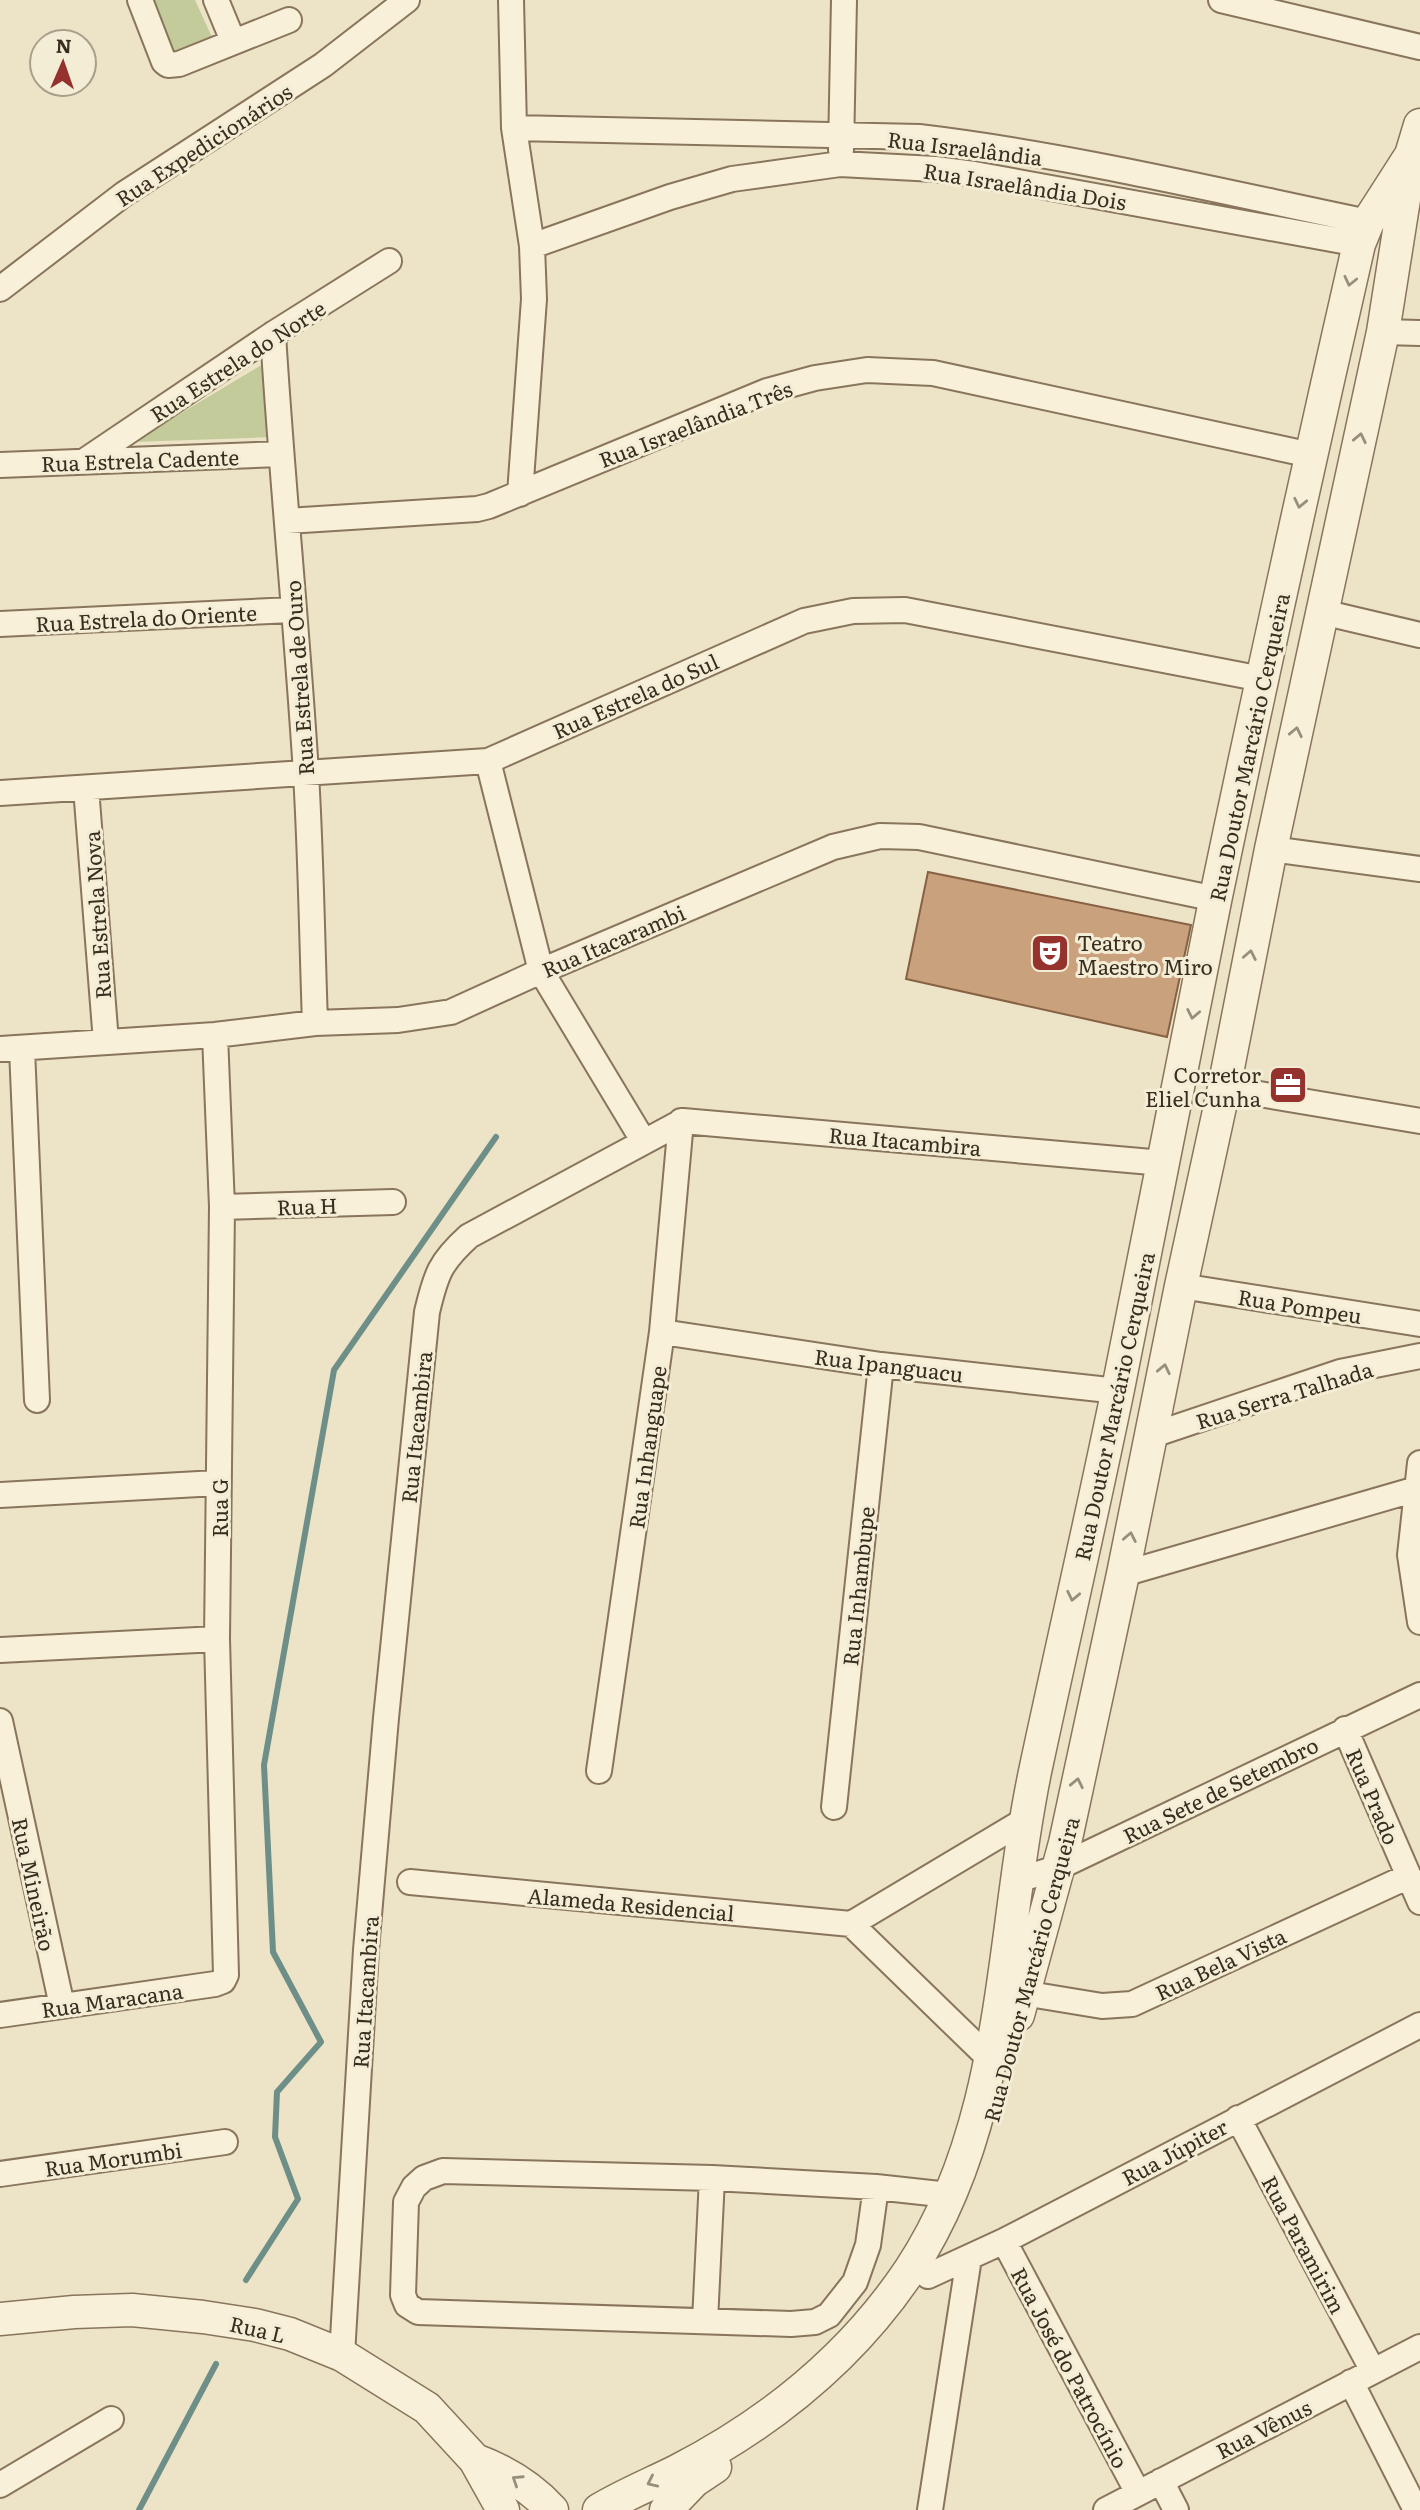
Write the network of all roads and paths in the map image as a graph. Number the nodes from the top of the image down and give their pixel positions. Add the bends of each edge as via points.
1 (140, 0) edge
2 (216, 0) edge
3 (407, 0) edge
4 (512, 0) edge
5 (844, 0) edge
6 (1222, 0) edge
7 (289, 20) dead end
8 (233, 41) junction
9 (1420, 47) edge
10 (1420, 125) edge
11 (514, 128) junction
12 (842, 135) junction
13 (1411, 155) junction
14 (840, 164) junction
15 (1363, 233) junction
16 (531, 246) junction
17 (389, 261) dead end
18 (0, 289) edge
19 (1382, 332) junction
20 (1420, 333) edge
21 (273, 334) junction
22 (280, 454) junction
23 (1311, 455) junction
24 (86, 460) junction
25 (0, 465) edge
26 (520, 494) junction
27 (287, 521) junction
28 (292, 610) junction
29 (1322, 612) junction
30 (0, 624) edge
31 (1420, 635) edge
32 (1262, 679) junction
33 (488, 761) junction
34 (306, 774) junction
35 (86, 788) junction
36 (0, 793) edge
37 (1271, 849) junction
38 (1420, 870) edge
39 (1216, 899) junction
40 (541, 971) junction
41 (316, 1023) junction
42 (215, 1035) junction
43 (106, 1042) junction
44 (11, 1049) edge
45 (1185, 1052) junction
46 (1227, 1074) junction
47 (1173, 1110) junction
48 (681, 1121) junction
49 (1420, 1121) edge
50 (1215, 1125) junction
51 (643, 1142) junction
52 (1163, 1163) junction
53 (393, 1202) dead end
54 (222, 1207) junction
55 (1181, 1286) junction
56 (1420, 1324) edge
57 (662, 1332) junction
58 (1420, 1356) edge
59 (881, 1365) junction
60 (1118, 1391) junction
61 (37, 1400) dead end
62 (1150, 1436) junction
63 (1420, 1463) edge
64 (218, 1483) junction
65 (1418, 1489) edge
66 (0, 1495) edge
67 (1123, 1574) junction
68 (1420, 1622) edge
69 (217, 1639) junction
70 (0, 1650) edge
71 (1420, 1695) edge
72 (0, 1721) edge
73 (1345, 1729) junction
74 (599, 1771) dead end
75 (834, 1807) dead end
76 (1025, 1820) junction
77 (1057, 1867) junction
78 (1409, 1876) junction
79 (1018, 1880) junction
80 (410, 1882) dead end
81 (1420, 1902) edge
82 (851, 1924) junction
83 (223, 1981) joint
84 (1023, 1993) junction
85 (62, 2006) junction
86 (0, 2015) edge
87 (1420, 2025) edge
88 (991, 2060) junction
89 (1237, 2118) junction
90 (225, 2142) dead end
91 (0, 2174) edge
92 (712, 2178) junction
93 (876, 2187) junction
94 (949, 2195) junction
95 (1004, 2241) junction
96 (969, 2258) junction
97 (928, 2276) junction
98 (0, 2319) edge
99 (705, 2321) junction
100 (1420, 2347) edge
101 (342, 2355) junction
102 (1362, 2376) junction
103 (111, 2419) dead end
104 (475, 2460) junction
105 (1161, 2481) junction
106 (0, 2485) edge
107 (1138, 2493) junction
108 (503, 2510) edge
109 (552, 2510) edge
110 (599, 2510) edge
111 (666, 2510) edge
112 (930, 2510) edge
113 (1106, 2510) edge
114 (1176, 2510) edge
115 (1416, 2510) edge

1 - 8 street via 168,65
2 - 8 street
3 - 18 street, Rua Expedicionários via 323,65 124,194
4 - 11 street
5 - 12 street
6 - 9 street
7 - 8 street
10 - 13 street, Rua Doutor Marcário Cerqueira
11 - 12 street, Rua Israelândia
11 - 16 street
12 - 14 street
12 - 15 street, Rua Israelândia via 984,145
13 - 15 street, Rua Doutor Marcário Cerqueira
13 - 19 street, Rua Doutor Marcário Cerqueira
14 - 15 street, Rua Israelândia Dois via 974,174
14 - 16 street, Rua Israelândia Dois via 732,179
15 -> 23 street, Rua Doutor Marcário Cerqueira
16 - 26 street via 534,299
17 - 21 street, Rua Estrela do Norte
19 - 20 street
29 -> 19 street, Rua Doutor Marcário Cerqueira
21 - 22 street, Rua Estrela de Ouro
21 - 24 street, Rua Estrela do Norte
22 - 24 street, Rua Estrela Cadente
22 - 27 street, Rua Estrela de Ouro
23 - 26 street, Rua Israelândia Três via 933,373 867,370 767,391
23 -> 32 street, Rua Doutor Marcário Cerqueira
24 - 25 street, Rua Estrela Cadente
26 - 27 street, Rua Israelândia Três via 477,509
27 - 28 street, Rua Estrela de Ouro
28 - 30 street, Rua Estrela do Oriente
28 - 34 street, Rua Estrela de Ouro
29 - 31 street
37 -> 29 street, Rua Doutor Marcário Cerqueira
32 - 33 street, Rua Estrela do Sul via 905,610 853,611 804,621
32 - 39 street, Rua Doutor Marcário Cerqueira
33 - 34 street, Rua Estrela do Sul
33 - 40 street
34 - 35 street, Rua Estrela do Sul
34 - 41 street, Rua Estrela de Ouro
35 - 36 street, Rua Estrela do Sul
35 - 43 street, Rua Estrela Nova
37 - 38 street
46 -> 37 street, Rua Doutor Marcário Cerqueira
39 - 40 street, Rua Itacarambi via 919,837 880,836 833,847
39 -> 45 street, Rua Doutor Marcário Cerqueira
40 - 41 street, Rua Itacarambi via 451,1012 398,1020
40 - 51 street
41 - 42 street, Rua Itacarambi
42 - 43 street, Rua Itacarambi
42 - 54 street, Rua G
43 - 44 street, Rua Itacarambi
44 - 61 street
45 - 46 street via 1193,1065
45 - 47 street, Rua Doutor Marcário Cerqueira
46 - 49 street
46 - 50 street, Rua Doutor Marcário Cerqueira
47 - 50 street via 1196,1112
47 - 52 street, Rua Doutor Marcário Cerqueira
48 - 51 street, Rua Itacambira
48 - 52 street, Rua Itacambira
48 - 57 street, Rua Inhanguape
50 - 55 street, Rua Doutor Marcário Cerqueira
51 - 101 street, Rua Itacambira via 469,1236 436,1275 427,1312 382,1759
52 - 60 street, Rua Doutor Marcário Cerqueira
53 - 54 street, Rua H
54 - 64 street, Rua G
55 - 56 street, Rua Pompeu
62 -> 55 street, Rua Doutor Marcário Cerqueira
57 - 59 street, Rua Ipanguacu
57 - 74 street, Rua Inhanguape
58 - 62 street, Rua Serra Talhada via 1340,1372
59 - 60 street, Rua Ipanguacu
59 - 75 street, Rua Inhambupe
60 -> 76 street, Rua Doutor Marcário Cerqueira
67 -> 62 street, Rua Doutor Marcário Cerqueira
63 - 65 street
64 - 66 street
64 - 69 street, Rua G
65 - 67 street
65 - 68 street via 1410,1555
77 -> 67 street, Rua Doutor Marcário Cerqueira
69 - 70 street
69 - 83 street, Rua G
71 - 73 street, Rua Sete de Setembro
72 - 85 street, Rua Mineirão
73 - 77 street, Rua Sete de Setembro
73 - 78 street, Rua Prado
76 - 79 street, Rua Doutor Marcário Cerqueira
76 - 82 street
77 - 79 street, Rua Sete de Setembro
77 - 84 street, Rua Doutor Marcário Cerqueira
78 - 81 street, Rua Prado
78 - 84 street, Rua Bela Vista via 1132,2004 1087,2005
79 - 88 street, Rua Doutor Marcário Cerqueira
80 - 82 street, Alameda Residencial
82 - 88 street
83 - 85 street, Rua Maracana
84 - 97 street, Rua Doutor Marcário Cerqueira via 988,2134
85 - 86 street, Rua Maracana
87 - 89 street, Rua Júpiter
88 - 94 street, Rua Doutor Marcário Cerqueira via 974,2127
89 - 95 street, Rua Júpiter
89 - 102 street, Rua Paramirim
90 - 91 street, Rua Morumbi
92 - 93 street
92 - 99 street
92 - 99 street via 443,2171 424,2178 406,2202 403,2295 407,2305 418,2312
93 - 94 street
93 - 99 street via 862,2267 829,2315 792,2324
94 -> 110 street, Rua Doutor Marcário Cerqueira via 911,2268 861,2335 827,2369 789,2401 705,2455
95 - 96 street, Rua Júpiter
95 - 107 street, Rua José do Patrocínio
96 - 97 street, Rua Júpiter
96 - 112 street
97 - 111 street, Rua Doutor Marcário Cerqueira via 874,2345 836,2383 797,2416 694,2481
98 - 101 street, Rua L via 132,2310 203,2317 267,2328
100 - 102 street, Rua Vênus
101 - 104 street, Rua L via 427,2408
102 - 105 street, Rua Vênus
102 - 115 street, Rua Paramirim
103 - 106 street
104 - 108 street, Rua L
109 -> 104 street, Rua L via 522,2483
105 - 107 street, Rua Vênus
105 - 114 street
107 - 113 street, Rua Vênus

